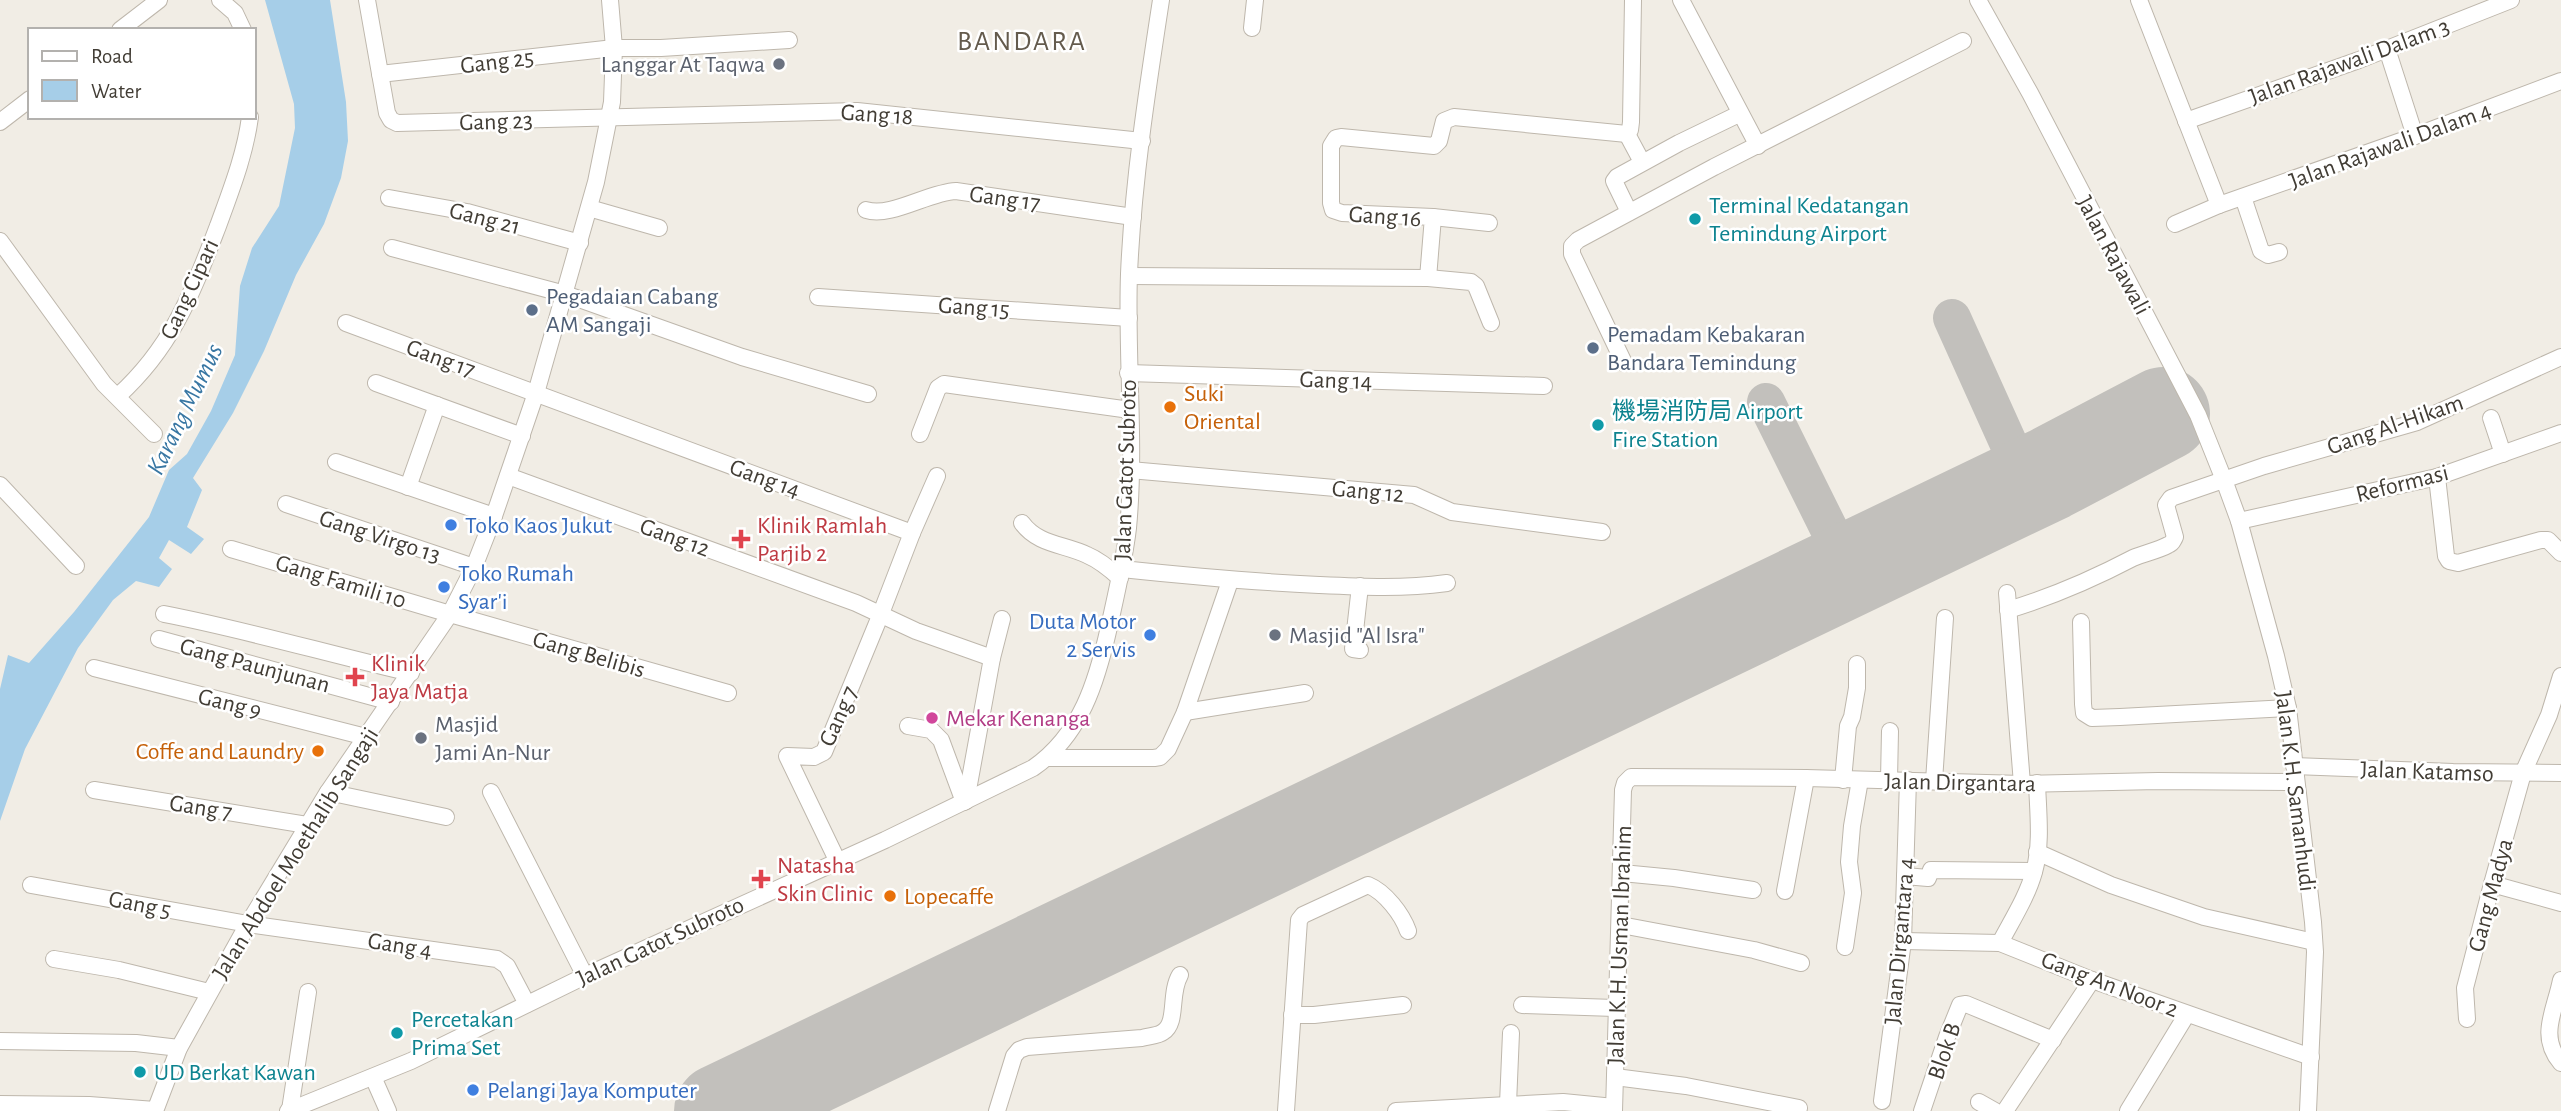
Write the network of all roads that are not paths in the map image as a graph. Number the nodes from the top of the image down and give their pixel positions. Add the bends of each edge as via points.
1 (159, 0) edge
2 (219, 0) edge
3 (367, 0) edge
4 (610, 0) edge
5 (1161, 0) edge
6 (1255, 0) edge
7 (1633, 0) edge
8 (1681, 0) edge
9 (1978, 0) edge
10 (2139, 0) edge
11 (2511, 0) edge
12 (123, 28) edge
13 (242, 28) edge
14 (1252, 28) dead end
15 (789, 40) dead end
16 (1963, 41) dead end
17 (614, 48) junction
18 (2387, 49) junction
19 (380, 74) junction
20 (2561, 81) edge
21 (28, 101) edge
22 (1739, 114) junction
23 (611, 116) junction
24 (250, 119) edge
25 (2186, 121) junction
26 (0, 122) edge
27 (1627, 134) junction
28 (2415, 136) junction
29 (1142, 141) junction
30 (1758, 146) junction
31 (1642, 162) junction
32 (2243, 197) junction
33 (389, 198) dead end
34 (2219, 205) junction
35 (589, 208) junction
36 (873, 211) dead end
37 (1629, 212) junction
38 (1133, 217) junction
39 (1433, 217) junction
40 (1489, 223) dead end
41 (2175, 225) dead end
42 (659, 228) dead end
43 (0, 241) edge
44 (580, 243) junction
45 (392, 248) dead end
46 (2279, 252) dead end
47 (1129, 276) junction
48 (1428, 278) junction
49 (565, 294) junction
50 (818, 297) dead end
51 (1129, 318) junction
52 (346, 323) dead end
53 (1491, 323) dead end
54 (2561, 357) edge
55 (1624, 363) dead end
56 (1128, 373) junction
57 (376, 383) dead end
58 (1544, 386) dead end
59 (536, 393) junction
60 (868, 394) dead end
61 (118, 396) junction
62 (438, 405) junction
63 (1130, 410) junction
64 (2491, 418) dead end
65 (2561, 433) edge
66 (154, 434) dead end
67 (920, 434) dead end
68 (522, 436) junction
69 (2503, 454) junction
70 (336, 462) dead end
71 (1130, 470) junction
72 (508, 476) junction
73 (937, 476) dead end
74 (2437, 477) junction
75 (2224, 480) junction
76 (0, 485) edge
77 (408, 487) junction
78 (286, 504) dead end
79 (494, 516) junction
80 (2239, 521) junction
81 (1022, 523) dead end
82 (1602, 532) dead end
83 (912, 533) junction
84 (231, 549) dead end
85 (2561, 552) edge
86 (76, 566) dead end
87 (474, 567) junction
88 (1121, 573) junction
89 (1230, 581) junction
90 (1447, 583) dead end
91 (1360, 586) junction
92 (164, 614) dead end
93 (450, 614) junction
94 (880, 616) junction
95 (1945, 618) dead end
96 (1002, 619) dead end
97 (2081, 622) dead end
98 (159, 639) dead end
99 (1360, 650) dead end
100 (992, 658) junction
101 (1857, 664) dead end
102 (94, 668) dead end
103 (411, 673) junction
104 (2561, 677) edge
105 (1305, 693) dead end
106 (728, 694) dead end
107 (391, 702) junction
108 (2288, 708) junction
109 (1185, 712) junction
110 (908, 726) dead end
111 (1890, 731) dead end
112 (366, 737) junction
113 (1048, 758) junction
114 (2523, 773) junction
115 (2561, 773) edge
116 (2295, 774) junction
117 (1806, 778) junction
118 (1627, 780) joint
119 (1843, 780) junction
120 (1860, 780) junction
121 (1889, 780) junction
122 (1908, 780) junction
123 (1934, 781) junction
124 (2030, 783) junction
125 (94, 790) dead end
126 (328, 792) junction
127 (491, 792) dead end
128 (965, 802) junction
129 (446, 817) dead end
130 (307, 825) junction
131 (2037, 852) junction
132 (837, 860) junction
133 (2034, 872) junction
134 (1622, 873) junction
135 (1905, 876) junction
136 (2492, 884) junction
137 (31, 885) dead end
138 (1753, 890) dead end
139 (1785, 891) dead end
140 (2561, 903) edge
141 (248, 924) junction
142 (1621, 925) junction
143 (1408, 931) dead end
144 (1903, 941) junction
145 (2314, 942) junction
146 (2000, 943) junction
147 (1845, 947) dead end
148 (54, 959) dead end
149 (1801, 963) dead end
150 (1180, 975) dead end
151 (585, 976) junction
152 (2092, 980) junction
153 (2561, 981) edge
154 (209, 992) junction
155 (308, 992) dead end
156 (527, 1004) junction
157 (1403, 1004) dead end
158 (1522, 1005) dead end
159 (1615, 1008) junction
160 (2187, 1014) junction
161 (1292, 1015) junction
162 (2467, 1018) dead end
163 (1511, 1033) dead end
164 (2053, 1040) junction
165 (0, 1041) edge
166 (179, 1048) junction
167 (2311, 1057) junction
168 (2561, 1062) edge
169 (373, 1077) junction
170 (1615, 1077) junction
171 (1882, 1101) dead end
172 (1979, 1102) dead end
173 (0, 1104) edge
174 (1508, 1104) junction
175 (1798, 1108) dead end
176 (1614, 1109) edge
177 (155, 1111) edge
178 (289, 1111) edge
179 (388, 1111) edge
180 (997, 1111) edge
181 (1286, 1111) edge
182 (1396, 1111) edge
183 (1922, 1111) edge
184 (1994, 1111) edge
185 (2005, 1111) edge
186 (2127, 1111) edge
187 (2308, 1111) edge

1 - 12 street
2 - 13 street via 235,13
3 - 19 street
4 - 17 street, Jalan Abdoel Moethalib Sangaji
5 - 29 street, Jalan Gatot Subroto
6 - 14 street
7 - 27 street
8 - 22 street
9 - 75 street, Jalan Rajawali via 2198,415
10 - 25 street
11 - 18 street, Jalan Rajawali Dalam 3
15 - 17 street, Gang 25
16 - 30 street
17 - 19 street, Gang 25
17 - 23 street, Jalan Abdoel Moethalib Sangaji
18 - 25 street, Jalan Rajawali Dalam 3
18 - 28 street
19 - 23 street, Gang 23 via 387,113 394,122 407,125
20 - 28 street, Jalan Rajawali Dalam 4
21 - 26 street
22 - 30 street
22 - 31 street
23 - 29 street, Gang 18 via 857,111
23 - 35 street, Jalan Abdoel Moethalib Sangaji
24 - 61 street, Gang Cipari via 235,181 189,300 161,349
25 - 34 street
27 - 31 street
27 - 39 street, Gang 16 via 1454,117 1444,121 1439,141 1431,146 1336,138 1331,146 1334,210
28 - 32 street, Jalan Rajawali Dalam 4
29 - 38 street, Jalan Gatot Subroto
30 - 37 street
31 - 37 street via 1614,181
32 - 34 street, Jalan Rajawali Dalam 4
32 - 46 street via 2261,251 2269,255
33 - 44 street, Gang 21 via 467,212
34 - 41 street, Jalan Rajawali Dalam 4
35 - 42 street
35 - 44 street, Jalan Abdoel Moethalib Sangaji
36 - 38 street, Gang 17 via 956,191
37 - 55 street via 1572,246
38 - 47 street, Jalan Gatot Subroto
39 - 40 street
39 - 48 street, Gang 16
43 - 61 street via 104,384
44 - 49 street, Jalan Abdoel Moethalib Sangaji
45 - 49 street
47 - 48 street
47 - 51 street, Jalan Gatot Subroto
48 - 53 street via 1474,284
49 - 59 street, Jalan Abdoel Moethalib Sangaji
49 - 60 street via 742,358
50 - 51 street, Gang 15
51 - 56 street, Jalan Gatot Subroto
52 - 59 street, Gang 17
54 - 75 street, Gang Al-Hikam via 2417,422
56 - 58 street, Gang 14
56 - 63 street, Jalan Gatot Subroto
57 - 62 street
59 - 68 street, Jalan Abdoel Moethalib Sangaji
59 - 83 street, Gang 14
61 - 66 street
62 - 68 street
62 - 77 street
63 - 67 street via 944,384 938,388
63 - 71 street, Jalan Gatot Subroto
64 - 69 street
65 - 69 street, Reformasi
68 - 72 street, Jalan Abdoel Moethalib Sangaji
69 - 74 street, Reformasi
70 - 77 street
71 - 82 street, Gang 12 via 1414,495 1452,512
71 - 88 street, Jalan Gatot Subroto
72 - 79 street, Jalan Abdoel Moethalib Sangaji
72 - 94 street, Gang 12 via 856,603
73 - 83 street
74 - 80 street, Reformasi
74 - 85 street via 2449,561 2458,563 2541,540
75 - 80 street, Jalan K.H. Samanhudi
75 - 124 street, Gang Al-Hikam via 2169,499 2166,505 2175,537 2170,544 2040,600 2008,602
76 - 86 street
77 - 79 street
78 - 87 street, Gang Virgo 13
79 - 87 street, Jalan Abdoel Moethalib Sangaji
80 - 108 street, Jalan K.H. Samanhudi
81 - 88 street via 1042,541 1090,556
83 - 94 street
84 - 93 street, Gang Famili 10
87 - 93 street, Jalan Abdoel Moethalib Sangaji
88 - 89 street
88 - 113 street, Jalan Gatot Subroto via 1092,691 1072,729
89 - 91 street
89 - 109 street
90 - 91 street
91 - 99 street via 1353,649
92 - 103 street
93 - 103 street, Jalan Abdoel Moethalib Sangaji
93 - 106 street, Gang Belibis
94 - 100 street, Gang 12
94 - 132 street, Gang 7 via 824,752 814,757 787,756
95 - 123 street
96 - 100 street
97 - 108 street via 2083,704 2088,716
98 - 107 street, Gang Paunjunan
100 - 128 street
101 - 119 street
102 - 112 street, Gang 9
103 - 107 street, Jalan Abdoel Moethalib Sangaji
104 - 114 street, Gang Madya
105 - 109 street
107 - 112 street, Jalan Abdoel Moethalib Sangaji
108 - 116 street, Jalan K.H. Samanhudi
109 - 113 street via 1160,757
110 - 128 street via 937,734
111 - 121 street
112 - 126 street, Jalan Abdoel Moethalib Sangaji
113 - 128 street, Jalan Gatot Subroto
114 - 115 street, Jalan Katamso
114 - 116 street, Jalan Katamso
114 - 136 street, Gang Madya
116 - 124 street, Jalan Dirgantara
116 - 145 street, Jalan K.H. Samanhudi
117 - 118 street, Jalan Dirgantara via 1636,776
117 - 119 street, Jalan Dirgantara
117 - 139 street
118 - 134 street, Jalan K.H. Usman Ibrahim
119 - 120 street, Jalan Dirgantara
120 - 121 street, Jalan Dirgantara
120 - 147 street via 1852,826 1849,862 1853,893
121 - 122 street, Jalan Dirgantara
122 - 123 street, Jalan Dirgantara
122 - 135 street, Jalan Dirgantara 4
123 - 124 street, Jalan Dirgantara
124 - 131 street
125 - 130 street, Gang 7
126 - 129 street
126 - 130 street, Jalan Abdoel Moethalib Sangaji
127 - 151 street
128 - 132 street, Jalan Gatot Subroto
130 - 141 street, Jalan Abdoel Moethalib Sangaji
131 - 133 street
131 - 145 street via 2204,917
132 - 151 street, Jalan Gatot Subroto
133 - 135 street via 1931,870 1928,878
133 - 146 street
134 - 138 street
134 - 142 street, Jalan K.H. Usman Ibrahim
135 - 144 street, Jalan Dirgantara 4
136 - 140 street
136 - 162 street, Gang Madya via 2465,988
137 - 141 street, Gang 5
141 - 154 street, Jalan Abdoel Moethalib Sangaji
141 - 156 street, Gang 4 via 497,959 508,966
142 - 149 street
142 - 159 street, Jalan K.H. Usman Ibrahim
143 - 161 street via 1402,917 1368,885 1303,915 1298,923
144 - 146 street, Gang An Noor 2
144 - 171 street, Jalan Dirgantara 4
145 - 167 street, Jalan K.H. Samanhudi
146 - 152 street, Gang An Noor 2
148 - 154 street
150 - 180 street via 1166,1031 1142,1038 1019,1050
151 - 156 street, Jalan Gatot Subroto
152 - 160 street, Gang An Noor 2
152 - 164 street
153 - 168 street via 2548,1040
154 - 166 street, Jalan Abdoel Moethalib Sangaji
155 - 178 street
156 - 169 street, Jalan Gatot Subroto
157 - 161 street
158 - 159 street
159 - 170 street, Jalan K.H. Usman Ibrahim
160 - 167 street, Gang An Noor 2
160 - 186 street
161 - 181 street
163 - 174 street
164 - 183 street, Blok B via 1960,1005
164 - 185 street
165 - 166 street
166 - 177 street, Jalan Abdoel Moethalib Sangaji
167 - 187 street, Jalan K.H. Samanhudi
169 - 178 street, Jalan Gatot Subroto
169 - 179 street
170 - 175 street
170 - 176 street, Jalan K.H. Usman Ibrahim
172 - 184 street
173 - 177 street
174 - 176 street via 1563,1102
174 - 182 street

